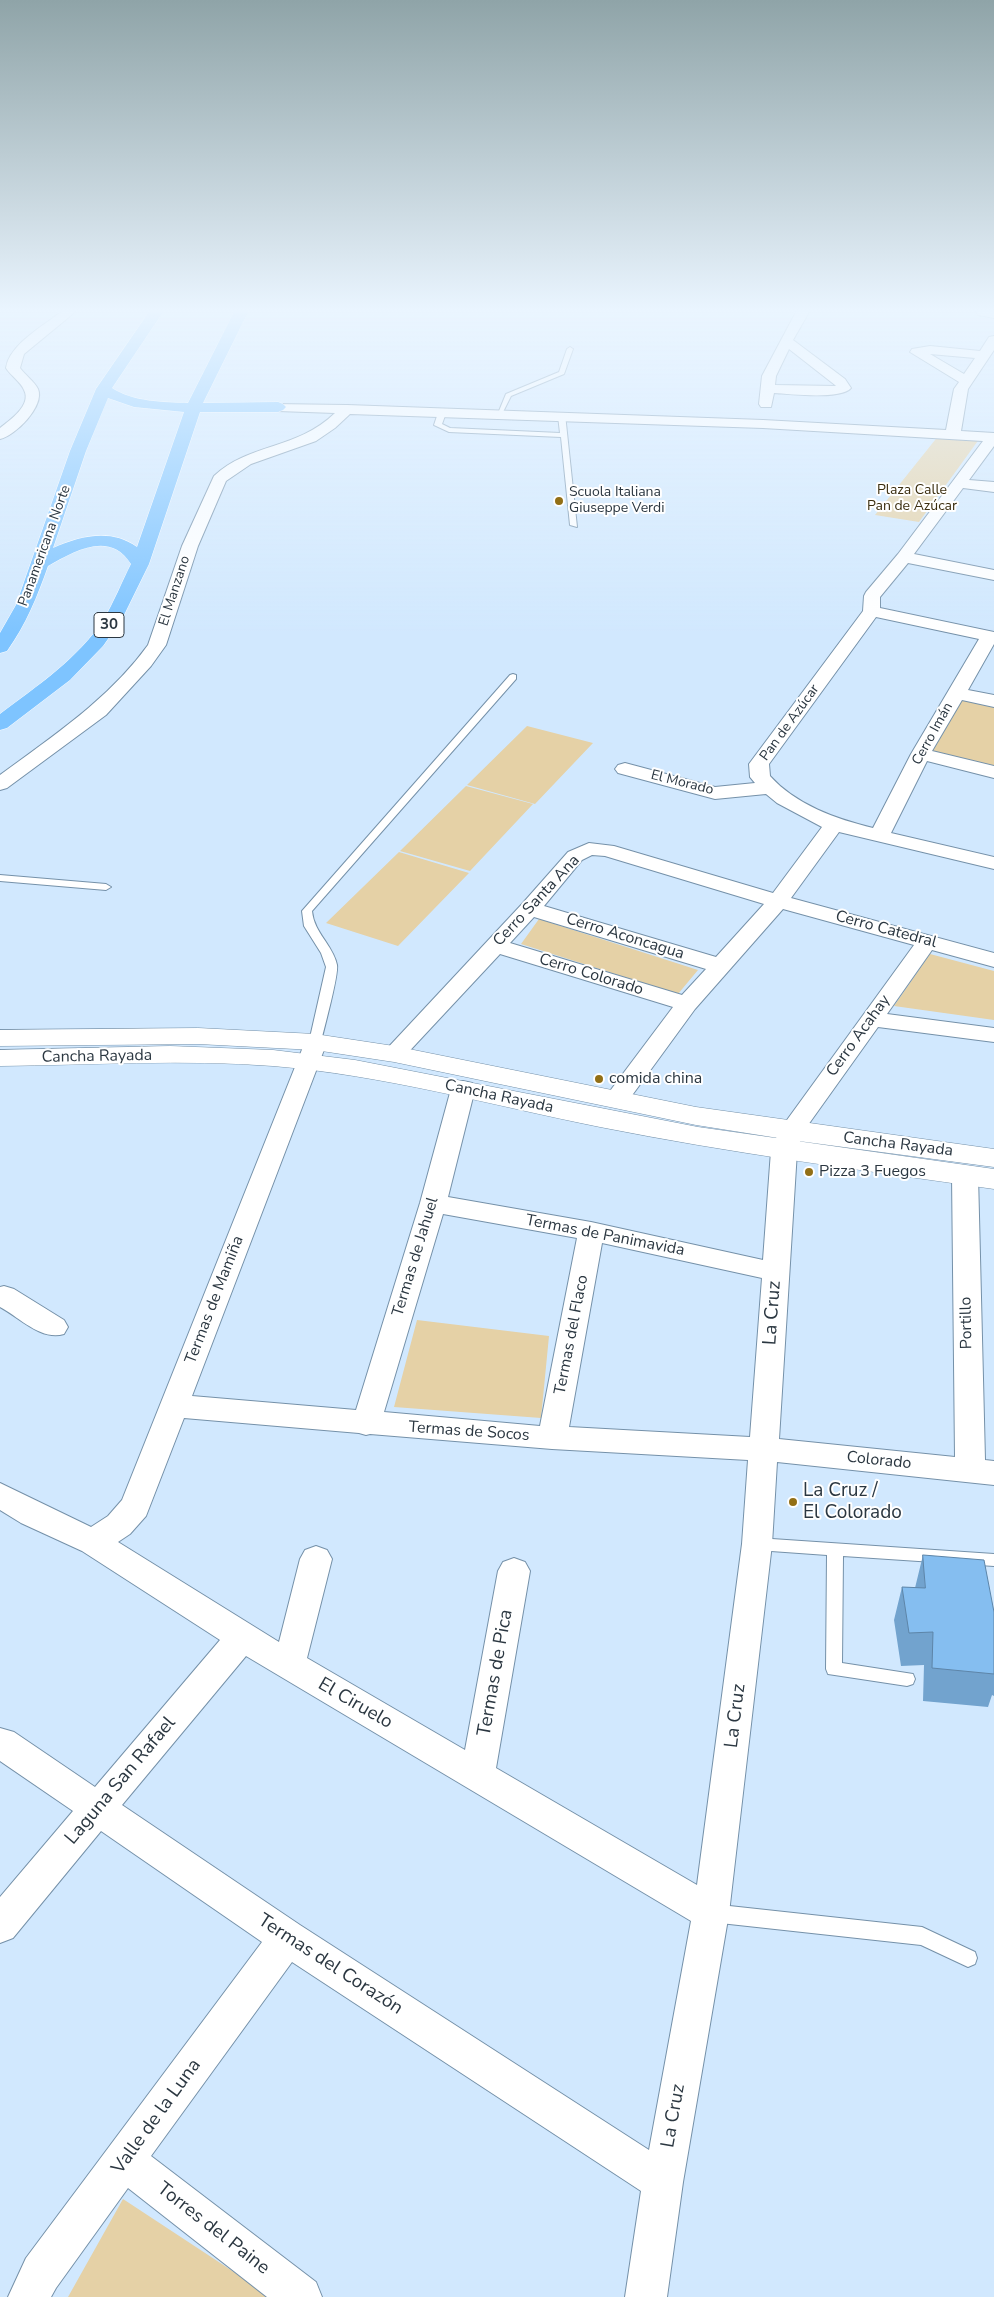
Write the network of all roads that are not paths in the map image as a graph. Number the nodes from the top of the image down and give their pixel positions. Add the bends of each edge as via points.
1 (18, 419) edge
2 (91, 419) edge
3 (190, 419) edge
4 (217, 419) edge
5 (338, 419) edge
6 (440, 419) edge
7 (562, 419) edge
8 (723, 419) edge
9 (956, 419) edge
10 (764, 420) joint
11 (954, 429) junction
12 (994, 434) edge
13 (0, 435) edge
14 (185, 435) junction
15 (564, 435) junction
16 (959, 483) junction
17 (994, 487) edge
18 (574, 525) dead end
19 (904, 557) junction
20 (41, 562) junction
21 (140, 564) junction
22 (994, 575) edge
23 (872, 611) junction
24 (992, 637) edge
25 (0, 647) edge
26 (513, 677) dead end
27 (957, 693) junction
28 (994, 701) edge
29 (0, 724) edge
30 (921, 754) junction
31 (625, 769) dead end
32 (994, 772) edge
33 (0, 784) edge
34 (770, 788) junction
35 (834, 825) junction
36 (880, 835) junction
37 (994, 863) edge
38 (0, 878) edge
39 (106, 887) dead end
40 (778, 901) junction
41 (530, 909) junction
42 (927, 942) junction
43 (496, 946) junction
44 (994, 960) edge
45 (721, 966) junction
46 (687, 1004) junction
47 (871, 1018) junction
48 (994, 1035) edge
49 (0, 1038) edge
50 (312, 1052) junction
51 (394, 1054) junction
52 (0, 1058) edge
53 (463, 1089) junction
54 (616, 1099) junction
55 (788, 1141) junction
56 (994, 1158) edge
57 (965, 1175) junction
58 (994, 1179) edge
59 (433, 1203) junction
60 (591, 1232) junction
61 (776, 1272) junction
62 (0, 1297) edge
63 (54, 1326) dead end
64 (174, 1406) junction
65 (366, 1424) junction
66 (552, 1438) junction
67 (765, 1449) junction
68 (982, 1472) edge
69 (0, 1494) edge
70 (16, 1514) edge
71 (93, 1542) junction
72 (757, 1544) junction
73 (835, 1549) junction
74 (316, 1559) dead end
75 (994, 1560) edge
76 (514, 1571) dead end
77 (242, 1637) junction
78 (289, 1665) junction
79 (908, 1679) dead end
80 (2, 1743) dead end
81 (478, 1776) junction
82 (98, 1807) junction
83 (711, 1913) junction
84 (0, 1925) edge
85 (287, 1938) junction
86 (968, 1958) dead end
87 (125, 2161) junction
88 (663, 2182) junction
89 (29, 2297) edge
90 (300, 2297) edge
91 (646, 2297) edge

1 - 13 street
2 - 20 highway, Panamericana Norte
3 - 14 highway, 30
4 - 14 highway
5 - 33 street, El Manzano via 298,444 248,460 223,475 190,546 157,645 145,662 99,711
6 - 15 lane via 438,425 449,430
7 - 15 lane
8 - 10 street
9 - 11 street
10 - 11 street
11 - 12 street
12 - 16 street, Pan de Azúcar
14 - 21 highway, 30
15 - 18 lane
16 - 17 street
16 - 19 street, Pan de Azúcar
19 - 22 street
19 - 23 street, Pan de Azúcar via 872,596
20 - 21 highway via 68,547 102,541 130,548
20 - 25 highway, Panamericana Norte via 19,617
21 - 29 highway, 30 via 112,620 96,642 63,676
23 - 24 street
23 - 34 street, Pan de Azúcar via 759,764 760,776
24 - 27 street, Cerro Imán
26 - 50 lane via 307,911 306,921 330,959 332,968
27 - 28 street
27 - 30 street, Cerro Imán
30 - 32 street
30 - 36 street, Cerro Imán
31 - 34 street, El Morado via 715,793
34 - 35 street, Pan de Azúcar via 784,799
35 - 36 street, Pan de Azúcar
35 - 40 street
36 - 37 street, Pan de Azúcar
38 - 39 lane
40 - 41 street, Cerro Santa Ana via 598,848 575,856
40 - 42 street, Cerro Catedral
40 - 45 street
41 - 43 street, Cerro Santa Ana
41 - 45 street, Cerro Aconcagua
42 - 44 street, Cerro Catedral
42 - 47 street, Cerro Acahay
43 - 46 street, Cerro Colorado
43 - 51 street, Cerro Santa Ana
45 - 46 street
46 - 54 street
47 - 48 street
47 - 55 street, Cerro Acahay
49 - 50 street, Cancha Rayada via 198,1036
50 - 51 street, Cancha Rayada
50 - 52 street, Cancha Rayada
50 - 53 street, Cancha Rayada
50 - 64 street, Termas de Mamiña
51 - 54 street, Cancha Rayada
53 - 55 street, Cancha Rayada via 618,1121
53 - 59 street, Termas de Jahuel
54 - 55 street, Cancha Rayada
55 - 56 street, Cancha Rayada
55 - 57 street, Cancha Rayada
55 - 61 street, La Cruz
57 - 58 street, Cancha Rayada
57 - 68 street, Portillo
59 - 60 street, Termas de Panimavida
59 - 65 street, Termas de Jahuel
60 - 61 street, Termas de Panimavida
60 - 66 street, Termas del Flaco
61 - 67 street, La Cruz
62 - 63 street via 4,1296
64 - 65 street, Termas de Socos
64 - 71 street, Termas de Mamiña via 135,1507 119,1525
65 - 66 street, Termas de Socos
66 - 67 street, Termas de Socos
67 - 68 street, Colorado
67 - 72 street, La Cruz
69 - 70 street, El Ciruelo
70 - 71 street, El Ciruelo
71 - 77 street, El Ciruelo
72 - 73 lane
72 - 83 street, La Cruz
73 - 75 lane
73 - 79 lane via 834,1669
74 - 78 street
76 - 81 street, Termas de Pica
77 - 78 street, El Ciruelo
77 - 82 street, Laguna San Rafael
78 - 81 street, El Ciruelo
80 - 82 street, Termas del Corazón
81 - 83 street, El Ciruelo
82 - 84 street, Laguna San Rafael
82 - 85 street, Termas del Corazón
83 - 86 lane via 922,1936
83 - 88 street, La Cruz
85 - 87 street, Valle de la Luna
85 - 88 street, Termas del Corazón
87 - 89 street, Valle de la Luna via 42,2273
87 - 90 street, Torres del Paine
88 - 91 street, La Cruz

